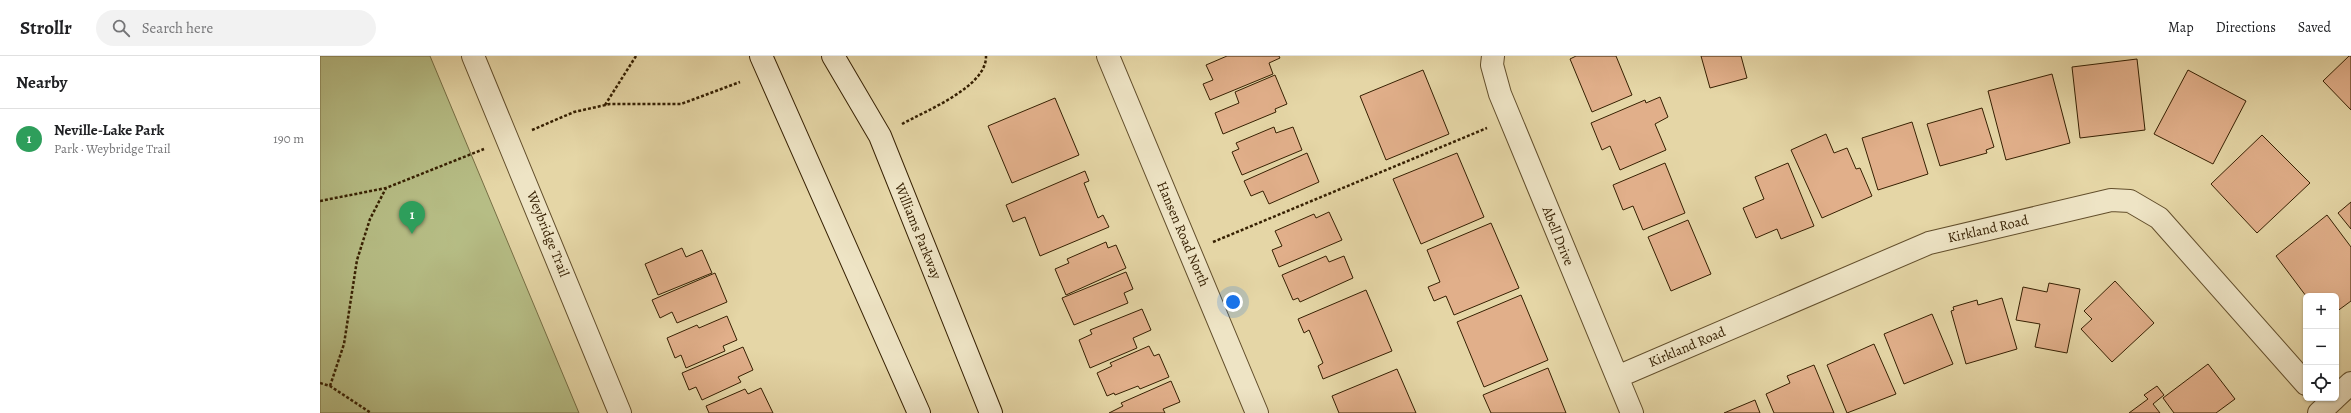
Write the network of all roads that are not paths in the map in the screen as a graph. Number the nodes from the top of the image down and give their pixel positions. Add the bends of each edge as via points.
1 (473, 56) edge
2 (761, 56) edge
3 (833, 56) edge
4 (1108, 56) edge
5 (1493, 56) edge
6 (1617, 377) junction
7 (2303, 381) edge
8 (2351, 383) edge
9 (2327, 402) edge
10 (620, 413) edge
11 (919, 413) edge
12 (991, 413) edge
13 (1257, 413) edge
14 (1632, 413) edge

1 - 10 street, Weybridge Trail
2 - 11 street
3 - 12 street, Williams Parkway via 880,136
4 - 13 street, Hansen Road North
5 - 6 street, Abell Drive via 1492,66 1510,119
6 - 7 street, Kirkland Road via 1929,243 2111,200 2130,201 2159,218
6 - 14 street, Abell Drive
8 - 9 street

